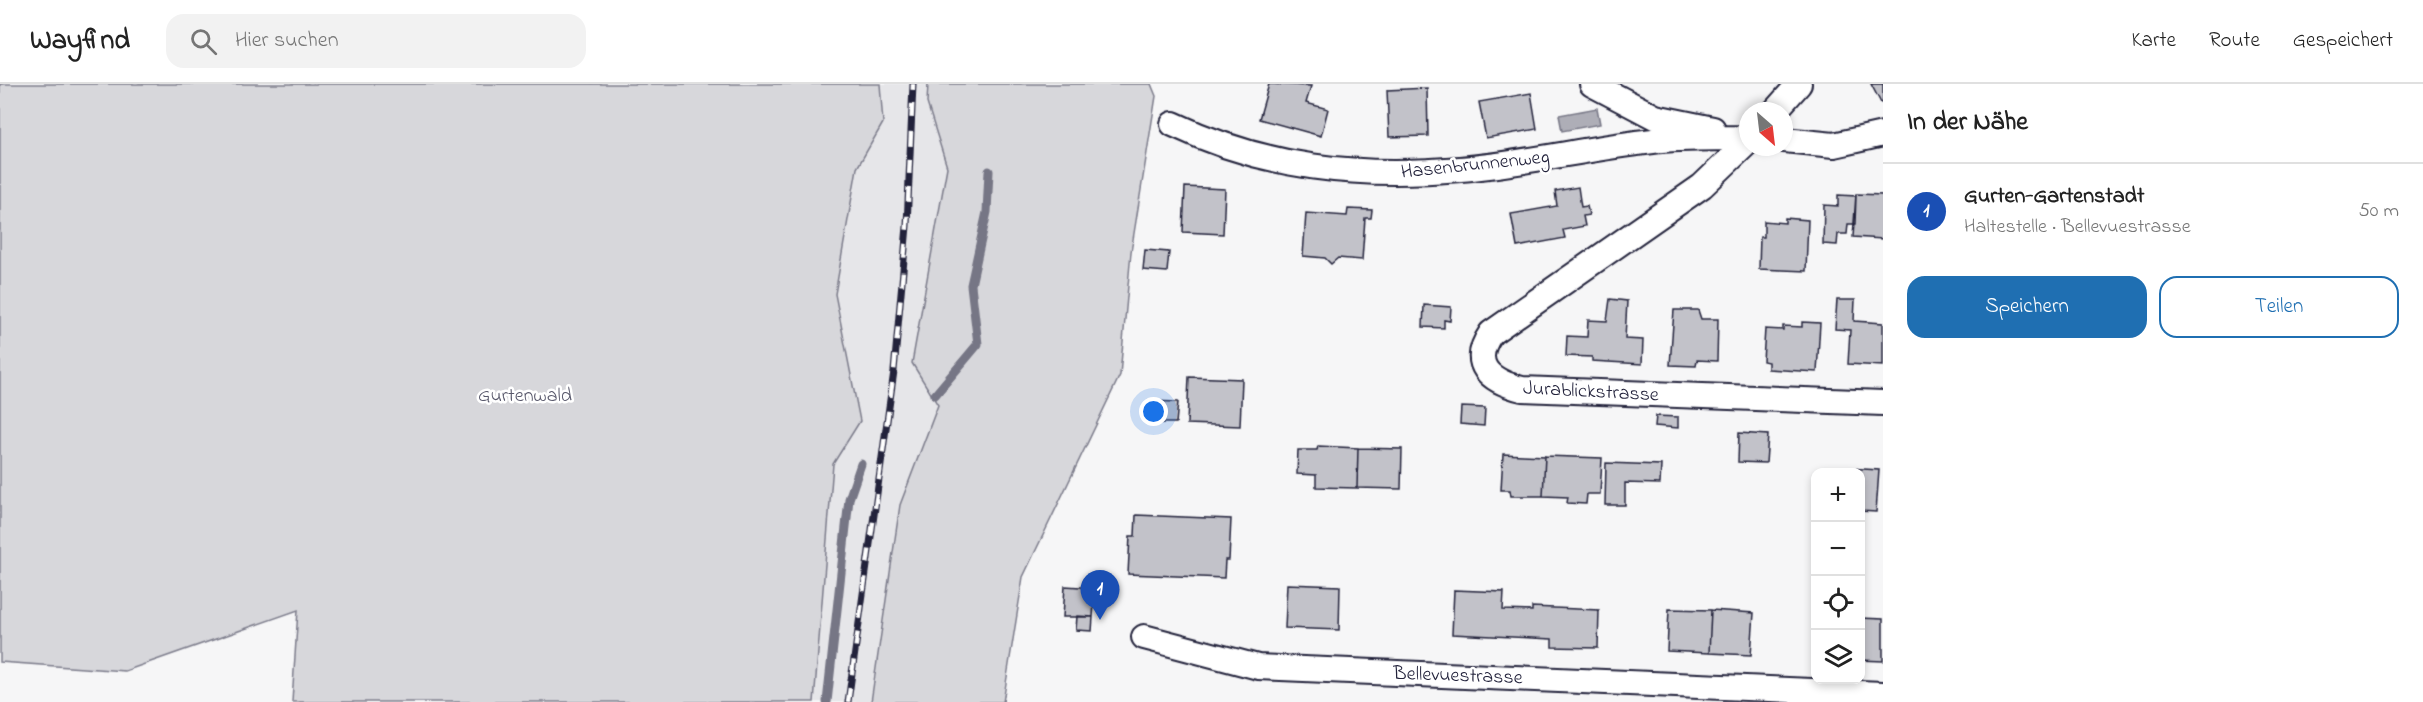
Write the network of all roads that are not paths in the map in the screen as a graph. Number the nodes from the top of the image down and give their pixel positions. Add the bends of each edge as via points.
1 (1592, 84) edge
2 (1799, 84) edge
3 (1784, 102) edge
4 (1173, 124) dead end
5 (1883, 134) edge
6 (1739, 137) edge
7 (1739, 139) edge
8 (1793, 141) edge
9 (1739, 148) edge
10 (1883, 403) edge
11 (1144, 637) dead end
12 (1883, 694) edge

1 - 6 street via 1655,117
2 - 3 street
4 - 7 street, Hasenbrunnenweg via 1260,157 1316,169 1384,172 1461,169 1654,140
5 - 8 street via 1834,145
9 - 10 street, Jurablickstrasse via 1702,186 1491,333 1482,346 1481,360 1488,374 1502,384 1522,389
11 - 12 street, Bellevuestrasse via 1258,667

